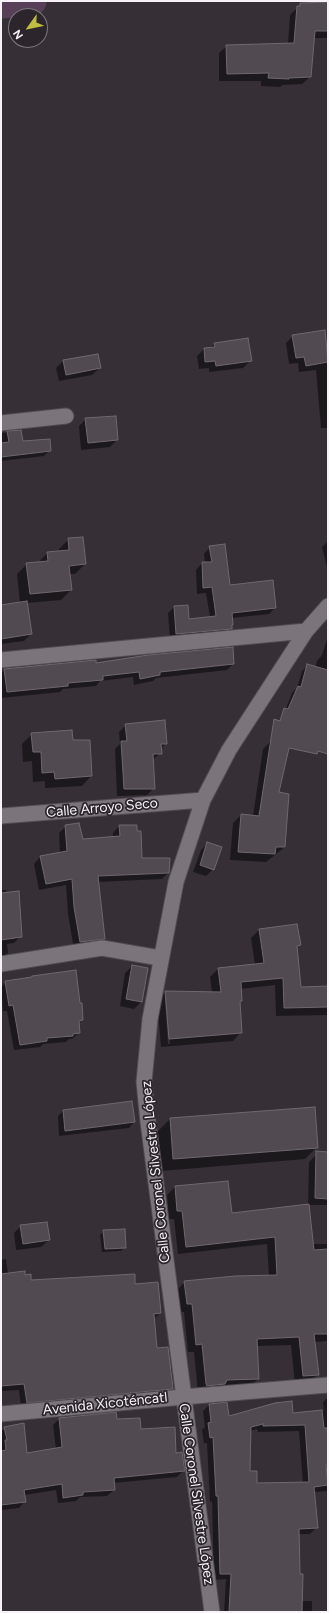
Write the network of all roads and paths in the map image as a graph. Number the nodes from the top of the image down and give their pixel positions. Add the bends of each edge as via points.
1 (66, 416) dead end
2 (1, 423) edge
3 (328, 606) edge
4 (306, 631) junction
5 (1, 660) edge
6 (203, 800) junction
7 (1, 816) edge
8 (160, 958) junction
9 (1, 964) edge
10 (328, 1385) edge
11 (183, 1397) junction
12 (1, 1414) edge
13 (212, 1612) edge

1 - 2 street
3 - 4 street, Calle Coronel Silvestre López
4 - 5 street
4 - 6 street, Calle Coronel Silvestre López via 229,750
6 - 7 street, Calle Arroyo Seco
6 - 8 street, Calle Coronel Silvestre López via 176,882
8 - 9 street via 102,948
8 - 11 street, Calle Coronel Silvestre López via 150,1019 144,1082
10 - 11 street, Avenida Xicoténcatl
11 - 12 street, Avenida Xicoténcatl
11 - 13 street, Calle Coronel Silvestre López

